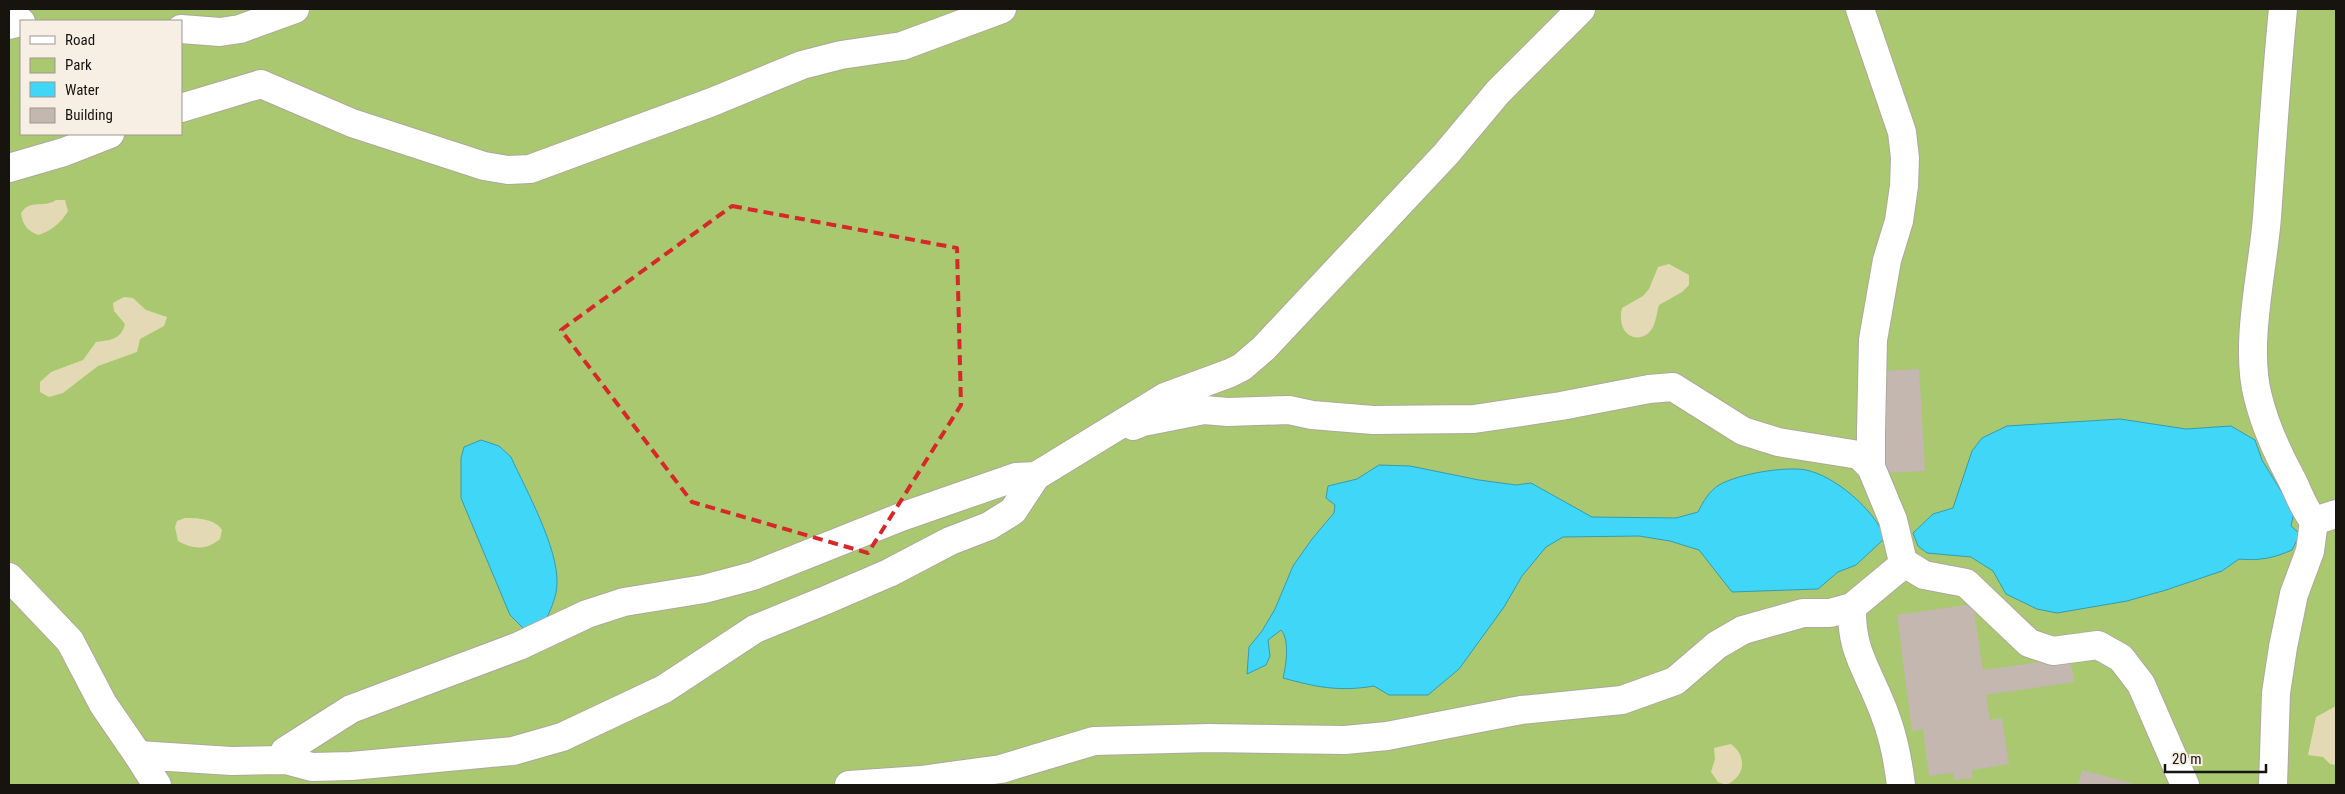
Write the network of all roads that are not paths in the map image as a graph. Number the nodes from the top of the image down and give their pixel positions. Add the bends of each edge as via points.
1 (295, 9) edge
2 (1002, 9) edge
3 (1580, 9) edge
4 (1860, 9) edge
5 (2282, 9) edge
6 (182, 29) edge
7 (182, 108) edge
8 (107, 135) edge
9 (9, 168) edge
10 (1079, 450) junction
11 (1871, 467) junction
12 (1036, 476) junction
13 (2325, 517) edge
14 (1906, 563) junction
15 (9, 577) edge
16 (1852, 606) junction
17 (138, 755) junction
18 (286, 760) junction
19 (157, 785) edge
20 (849, 785) edge
21 (1901, 785) edge
22 (2184, 785) edge
23 (2273, 785) edge

1 - 6 lane via 240,30
2 - 7 lane via 902,46 841,55 802,65 703,106 530,169 484,166 352,123 261,84
3 - 10 lane via 1498,92 1439,161 1264,348 1242,367 1165,397
4 - 11 lane via 1902,132 1905,158 1899,221 1873,340
5 - 13 lane via 2266,235 2257,294 2254,350 2257,396 2278,455 2306,510
8 - 9 lane
10 - 11 lane via 1143,422 1204,410 1290,410 1374,420 1474,418 1673,387 1744,431 1778,442 1859,455
10 - 12 lane
11 - 14 lane via 1885,496
12 - 18 lane via 1016,477 900,517 753,576 704,589 624,602 587,614 503,652 351,709 285,751
12 - 18 lane via 1013,511 989,526 950,541 889,573 755,629 664,689 562,737 513,750 417,762 312,767
13 - 23 lane via 2294,594 2283,647 2276,693
14 - 16 lane
14 - 22 lane via 1924,575 1966,582 2030,643 2053,651 2098,645 2121,658 2141,684
15 - 17 lane via 70,641 103,704
16 - 20 lane via 1830,613 1803,613 1742,630 1717,645 1675,681 1622,700 1521,710 1387,736 1345,740 1210,738 1094,742 1001,769 921,780
16 - 21 lane via 1851,630 1896,746
17 - 18 lane via 231,761
17 - 19 lane

